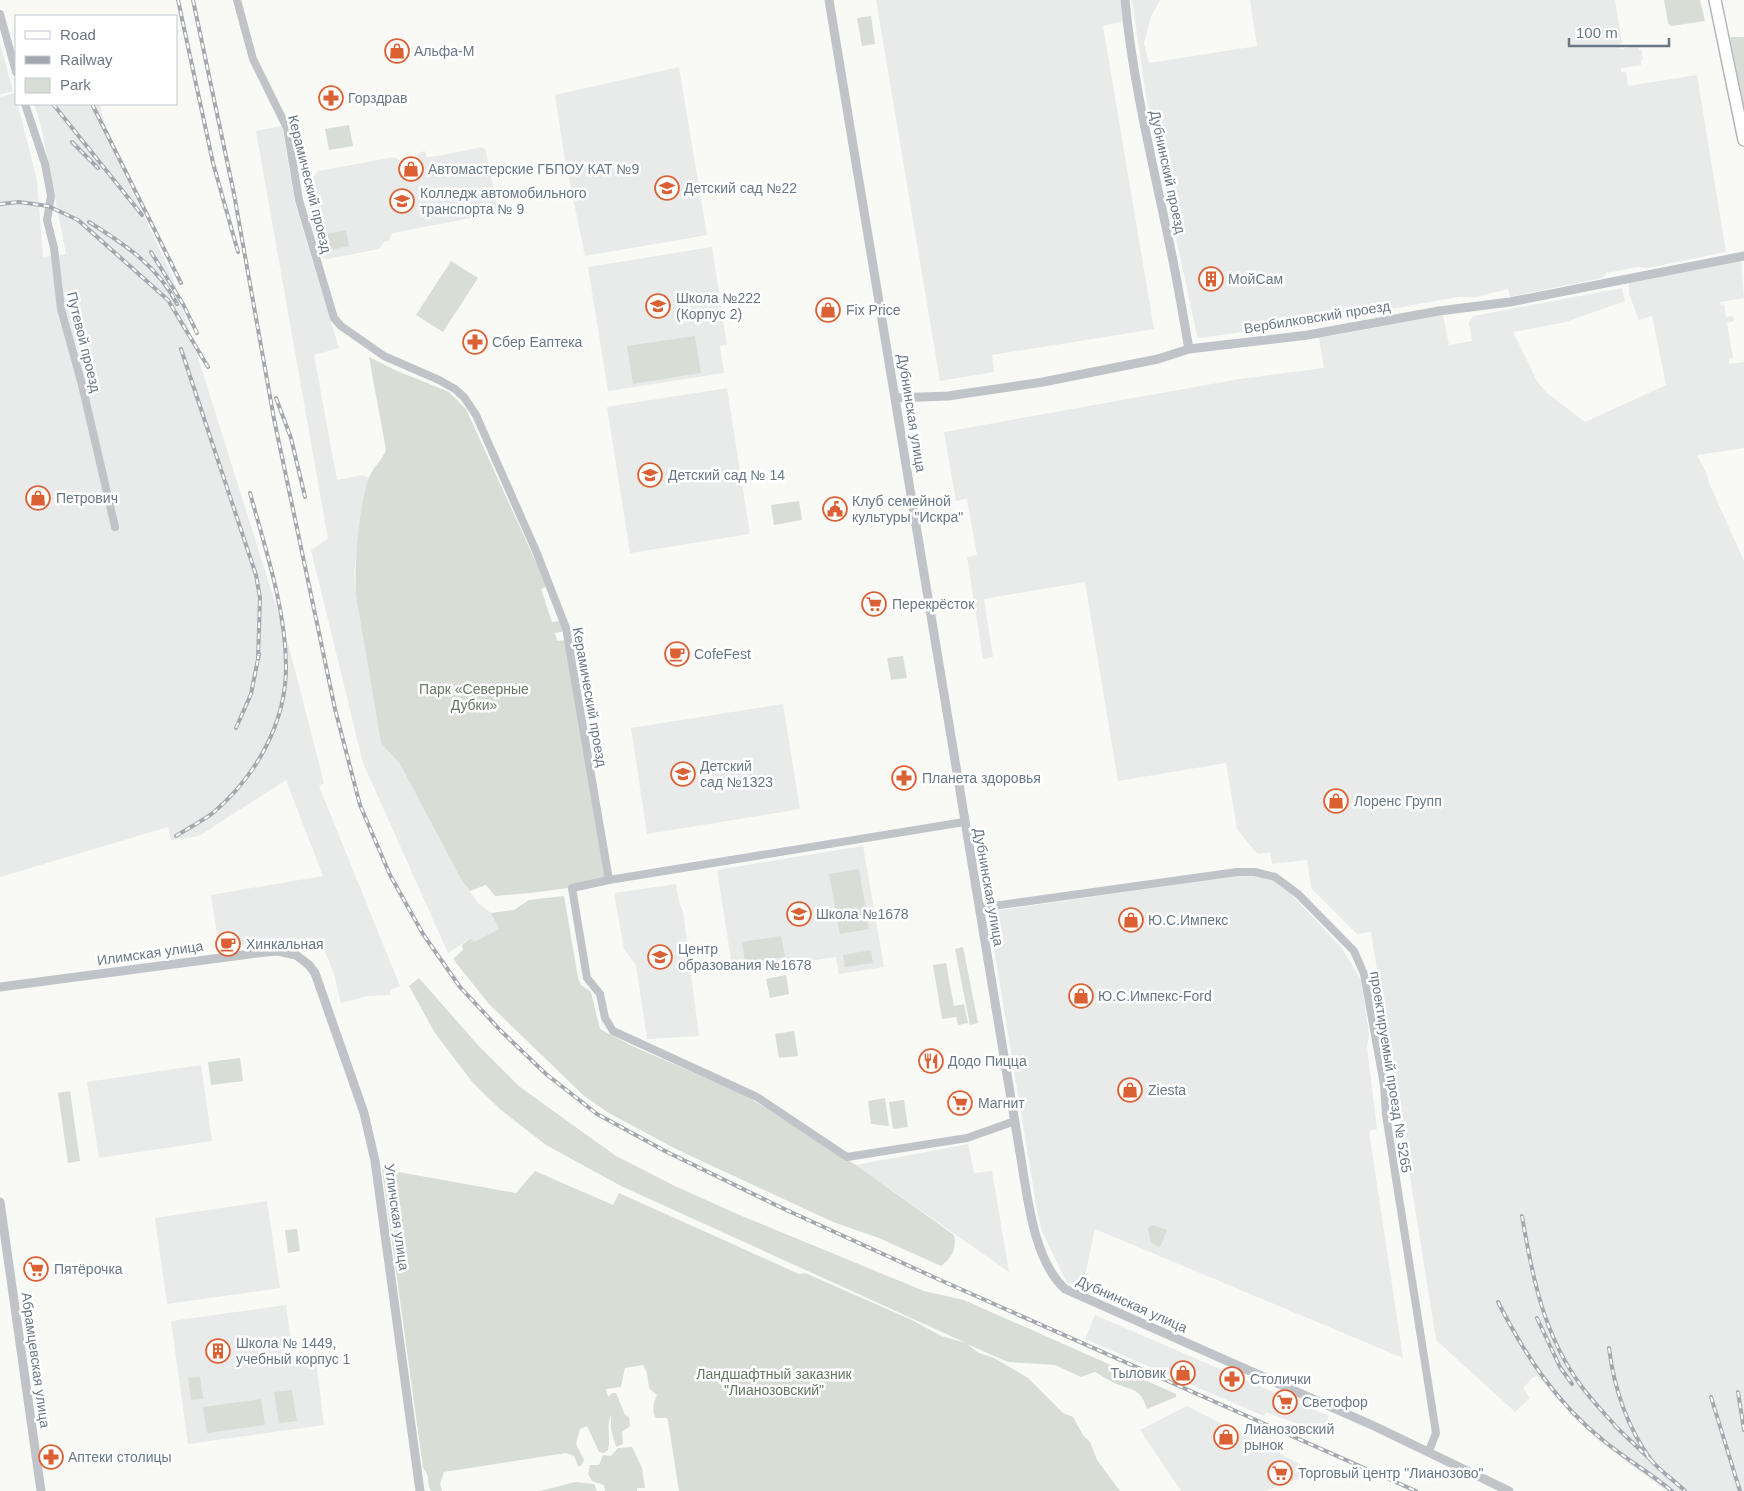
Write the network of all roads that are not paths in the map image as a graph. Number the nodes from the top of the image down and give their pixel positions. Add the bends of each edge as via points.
1 (237, 0) edge
2 (829, 0) edge
3 (1125, 0) edge
4 (1715, 0) edge
5 (0, 14) edge
6 (15, 68) edge
7 (25, 105) edge
8 (1741, 110) edge
9 (1744, 140) edge
10 (1744, 256) edge
11 (1189, 349) junction
12 (895, 398) junction
13 (115, 527) dead end
14 (964, 822) junction
15 (609, 880) junction
16 (978, 908) junction
17 (303, 959) joint
18 (0, 987) edge
19 (1014, 1121) junction
20 (0, 1202) edge
21 (1428, 1452) junction
22 (41, 1491) edge
23 (420, 1491) edge
24 (1509, 1491) edge

1 - 15 street, Керамический проезд via 253,58 287,128 299,200 334,318 384,356 439,380 464,397 482,426 540,560 566,628
2 - 12 street, Дубнинская улица
3 - 11 street, Дубнинский проезд via 1140,106 1172,252
4 - 8 main road
5 - 6 street
7 - 13 street, Путевой проезд via 45,164 51,196 47,220 54,248 61,309
8 - 9 main road
10 - 11 street, Вербилковский проезд via 1510,302 1439,311 1308,335
11 - 12 street, Вербилковский проезд via 1158,359 1007,388 948,396
12 - 14 street, Дубнинская улица
14 - 15 street
14 - 16 street, Дубнинская улица
15 - 19 street via 572,888 587,978 600,994 608,1026 617,1034 757,1097 846,1157 967,1138
16 - 19 street, Дубнинская улица
16 - 21 street, проектируемый проезд № 5265 via 1255,872 1275,877 1346,940 1361,962 1384,1085 1436,1433
17 - 18 street, Илимская улица via 288,952 266,952
17 - 23 street, Угличская улица via 320,984 370,1138
19 - 21 street, Дубнинская улица via 1034,1228 1048,1264 1065,1289
20 - 22 street, Абрамцевская улица
21 - 24 street, Дубнинская улица

